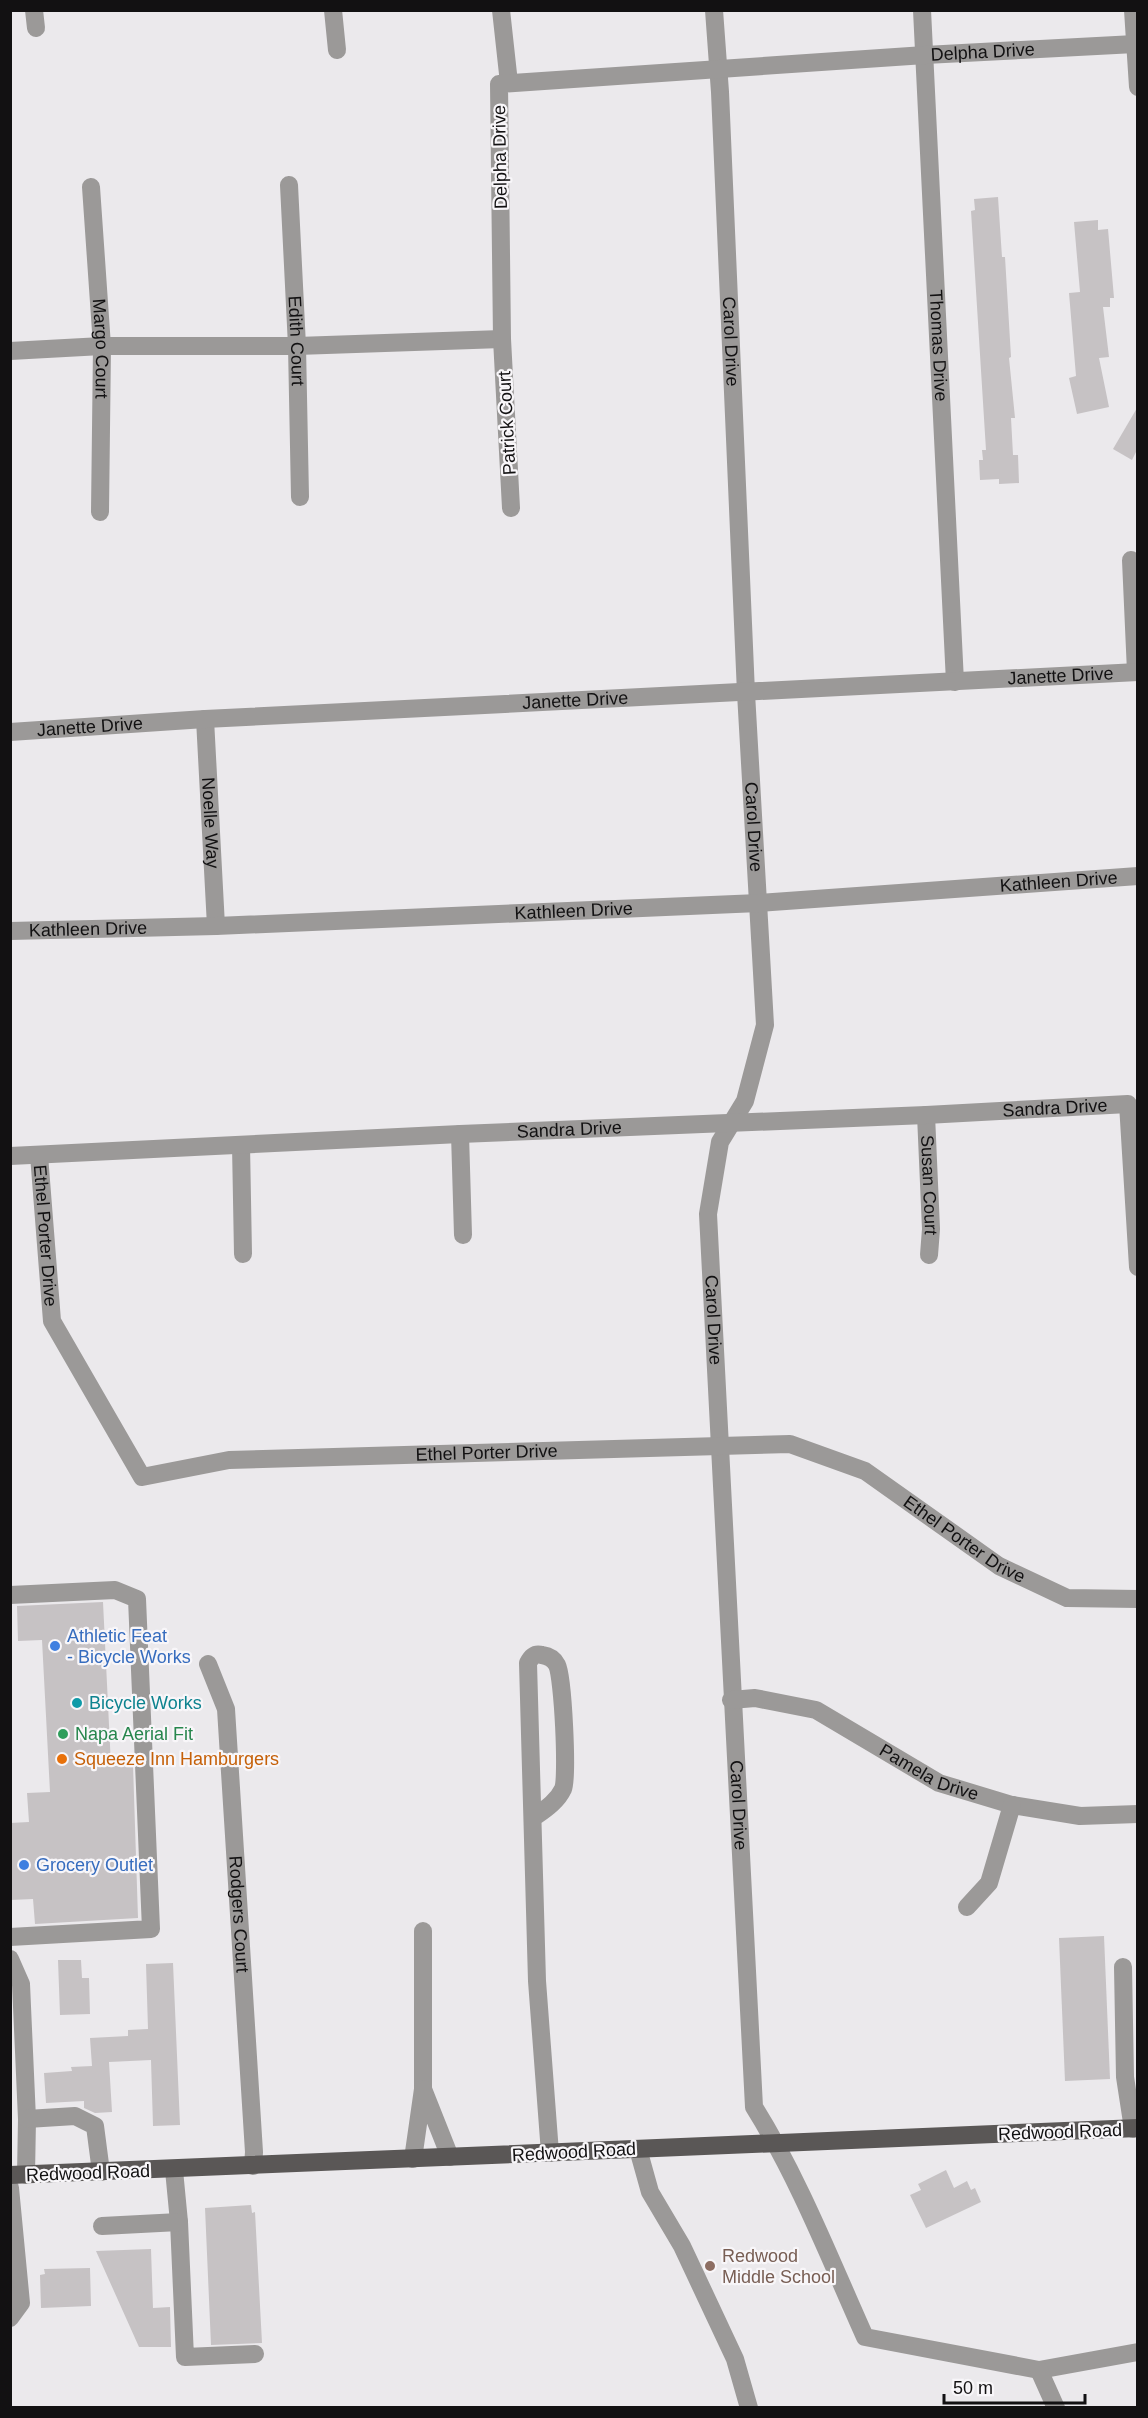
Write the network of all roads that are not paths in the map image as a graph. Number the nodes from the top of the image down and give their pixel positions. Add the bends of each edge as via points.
1 (333, 10) edge
2 (501, 10) edge
3 (714, 10) edge
4 (922, 10) edge
5 (1133, 10) edge
6 (1135, 44) junction
7 (337, 50) dead end
8 (925, 55) junction
9 (717, 68) junction
10 (509, 83) junction
11 (1137, 87) edge
12 (289, 185) dead end
13 (91, 187) dead end
14 (502, 339) junction
15 (297, 345) junction
16 (102, 346) junction
17 (10, 351) edge
18 (300, 497) dead end
19 (511, 508) dead end
20 (100, 512) dead end
21 (1131, 560) dead end
22 (1137, 672) edge
23 (955, 682) junction
24 (746, 693) junction
25 (205, 719) junction
26 (10, 732) edge
27 (1137, 876) edge
28 (759, 903) junction
29 (216, 926) junction
30 (10, 931) edge
31 (926, 1115) junction
32 (731, 1122) junction
33 (460, 1134) junction
34 (241, 1145) junction
35 (39, 1155) junction
36 (10, 1156) edge
37 (463, 1235) dead end
38 (243, 1254) dead end
39 (929, 1255) dead end
40 (1137, 1267) edge
41 (720, 1445) junction
42 (10, 1595) edge
43 (1137, 1599) edge
44 (208, 1664) dead end
45 (731, 1700) junction
46 (1012, 1806) junction
47 (1137, 1814) edge
48 (533, 1818) junction
49 (967, 1907) dead end
50 (423, 1931) dead end
51 (10, 1937) edge
52 (10, 1959) edge
53 (1123, 1967) dead end
54 (423, 2089) junction
55 (27, 2119) junction
56 (1135, 2128) edge
57 (777, 2145) junction
58 (638, 2149) junction
59 (550, 2153) junction
60 (450, 2157) junction
61 (413, 2159) junction
62 (253, 2166) junction
63 (174, 2170) junction
64 (101, 2172) junction
65 (18, 2175) edge
66 (10, 2188) edge
67 (179, 2222) junction
68 (102, 2226) dead end
69 (10, 2318) edge
70 (1137, 2352) edge
71 (255, 2354) dead end
72 (1039, 2370) junction
73 (749, 2408) edge
74 (1056, 2408) edge

1 - 7 street
2 - 10 street
3 - 9 street, Carol Drive
4 - 8 street, Thomas Drive
5 - 6 street
6 - 8 street, Delpha Drive
6 - 11 street
8 - 9 street, Delpha Drive
8 - 23 street, Thomas Drive
9 - 10 street, Delpha Drive
9 - 24 street, Carol Drive
10 - 14 street, Delpha Drive via 499,84
12 - 15 street, Edith Court
13 - 16 street, Margo Court
14 - 15 street
14 - 19 street, Patrick Court
15 - 16 street
15 - 18 street, Edith Court
16 - 17 street
16 - 20 street, Margo Court
21 - 22 street
22 - 23 street, Janette Drive
23 - 24 street, Janette Drive
24 - 25 street, Janette Drive
24 - 28 street, Carol Drive
25 - 26 street, Janette Drive
25 - 29 street, Noelle Way
27 - 28 street, Kathleen Drive
28 - 29 street, Kathleen Drive
28 - 32 street, Carol Drive via 765,1025 745,1101
29 - 30 street, Kathleen Drive
31 - 32 street, Sandra Drive
31 - 39 street, Susan Court
31 - 40 street, Sandra Drive via 1128,1104
32 - 33 street, Sandra Drive
32 - 41 street, Carol Drive via 720,1142 708,1214
33 - 34 street, Sandra Drive
33 - 37 street
34 - 35 street, Sandra Drive
34 - 38 street
35 - 36 street, Sandra Drive
35 - 41 street, Ethel Porter Drive via 52,1321 142,1477 228,1460
41 - 43 street, Ethel Porter Drive via 790,1444 844,1463 865,1471 999,1566 1057,1594 1067,1598
41 - 45 street, Carol Drive
42 - 51 street via 116,1590 137,1599 151,1929
44 - 62 street, Rodgers Court via 226,1709
45 - 46 street, Pamela Drive via 755,1698 816,1710 939,1783
45 - 57 street, Carol Drive via 754,2107
46 - 47 street, Pamela Drive via 1080,1816
46 - 49 street via 988,1884
48 - 48 street via 558,1798 565,1781 562,1683 555,1662 538,1654 528,1663
48 - 59 street via 537,1981
50 - 54 street
52 - 55 street via 21,1984
53 - 56 street via 1125,2078
54 - 60 street
54 - 61 street
55 - 64 street via 75,2116 95,2126
55 - 65 street
56 - 57 main road, Redwood Road
57 - 58 main road, Redwood Road
57 - 72 street, Carol Drive via 865,2337
58 - 59 main road, Redwood Road
58 - 73 street via 650,2192 682,2246 735,2359
59 - 60 main road, Redwood Road
60 - 61 main road, Redwood Road
61 - 62 main road, Redwood Road
62 - 63 main road, Redwood Road
63 - 64 main road, Redwood Road
63 - 67 street
64 - 65 main road, Redwood Road
66 - 69 street via 21,2303
67 - 68 street
67 - 71 street via 185,2357
70 - 72 street, Carol Drive
72 - 74 street

